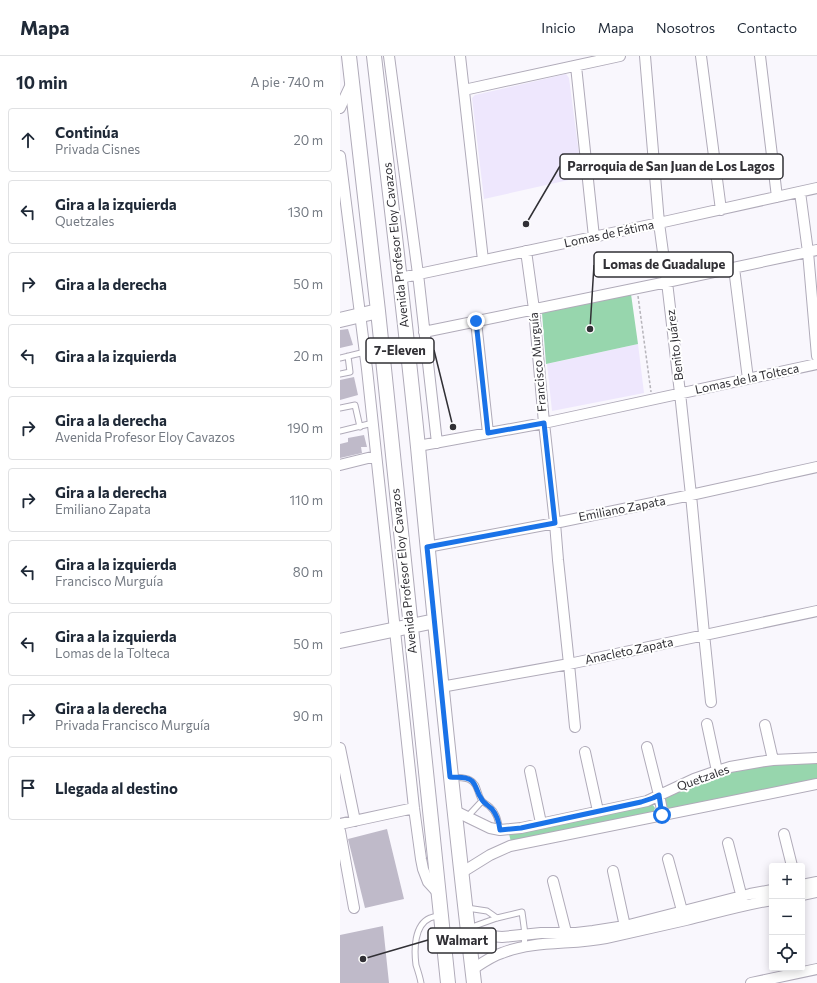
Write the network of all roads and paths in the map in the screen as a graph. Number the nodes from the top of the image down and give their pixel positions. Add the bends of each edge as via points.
1 (349, 56) edge
2 (374, 56) edge
3 (389, 56) edge
4 (460, 56) edge
5 (620, 56) edge
6 (644, 56) edge
7 (701, 56) edge
8 (760, 56) edge
9 (576, 66) junction
10 (352, 82) junction
11 (464, 90) junction
12 (340, 108) edge
13 (340, 156) edge
14 (817, 188) edge
15 (800, 192) junction
16 (777, 197) junction
17 (721, 210) junction
18 (659, 224) junction
19 (594, 237) junction
20 (526, 251) junction
21 (812, 251) edge
22 (483, 260) junction
23 (734, 268) junction
24 (418, 274) junction
25 (400, 278) junction
26 (667, 282) junction
27 (636, 288) junction
28 (534, 309) junction
29 (378, 311) junction
30 (360, 316) junction
31 (340, 320) edge
32 (476, 321) junction
33 (424, 332) junction
34 (364, 352) junction
35 (348, 356) junction
36 (817, 356) edge
37 (340, 358) edge
38 (817, 364) edge
39 (340, 374) edge
40 (748, 379) junction
41 (680, 393) junction
42 (652, 399) junction
43 (340, 408) edge
44 (372, 423) junction
45 (544, 423) junction
46 (360, 427) junction
47 (340, 431) edge
48 (488, 433) junction
49 (436, 443) junction
50 (418, 446) junction
51 (376, 456) junction
52 (340, 465) edge
53 (817, 467) edge
54 (691, 495) junction
55 (555, 523) junction
56 (427, 547) junction
57 (817, 611) edge
58 (434, 621) junction
59 (410, 627) junction
60 (395, 629) junction
61 (704, 634) junction
62 (340, 641) edge
63 (569, 664) junction
64 (441, 688) junction
65 (711, 702) dead end
66 (707, 724) dead end
67 (765, 725) dead end
68 (575, 727) dead end
69 (647, 747) dead end
70 (340, 748) edge
71 (585, 752) dead end
72 (817, 758) edge
73 (773, 760) junction
74 (530, 771) dead end
75 (717, 771) junction
76 (450, 777) junction
77 (817, 784) edge
78 (659, 795) junction
79 (482, 801) junction
80 (414, 808) junction
81 (454, 810) junction
82 (598, 811) junction
83 (662, 815) junction
84 (468, 816) junction
85 (355, 821) junction
86 (540, 823) junction
87 (340, 824) edge
88 (500, 830) junction
89 (340, 831) edge
90 (784, 834) dead end
91 (728, 843) dead end
92 (668, 859) dead end
93 (791, 863) edge
94 (613, 871) dead end
95 (461, 873) junction
96 (553, 881) dead end
97 (817, 882) edge
98 (805, 884) edge
99 (769, 891) edge
100 (817, 892) edge
101 (438, 893) junction
102 (805, 894) edge
103 (769, 900) edge
104 (743, 901) junction
105 (354, 908) dead end
106 (465, 908) junction
107 (441, 915) junction
108 (683, 916) junction
109 (497, 918) junction
110 (626, 929) junction
111 (468, 931) junction
112 (525, 934) junction
113 (568, 938) junction
114 (524, 947) junction
115 (473, 969) junction
116 (817, 969) edge
117 (421, 983) edge
118 (448, 983) edge
119 (474, 983) edge
120 (751, 983) edge

1 - 10 main road, Avenida Profesor Eloy Cavazos
2 - 25 main road, Avenida Profesor Eloy Cavazos
3 - 24 street
4 - 11 street
5 - 9 street
6 - 18 street, Benito Juárez
7 - 17 street
8 - 16 street
9 - 11 street
9 - 19 street
10 - 12 street
10 - 29 main road, Avenida Profesor Eloy Cavazos
11 - 22 street
13 - 30 street, Avenida Profesor Eloy Cavazos
14 - 15 street, Lomas de Fátima
15 - 16 street, Lomas de Fátima
15 - 21 street
16 - 17 street, Lomas de Fátima
17 - 18 street, Lomas de Fátima
18 - 19 street, Lomas de Fátima
18 - 26 street, Benito Juárez
19 - 20 street, Lomas de Fátima
20 - 22 street, Lomas de Fátima
20 - 28 street, Francisco Murguía
21 - 23 street
21 - 36 street
22 - 24 street, Lomas de Fátima
23 - 26 street
23 - 40 street
24 - 25 street, Lomas de Fátima
24 - 33 street
25 - 50 main road, Avenida Profesor Eloy Cavazos
26 - 27 street
26 - 41 street, Benito Juárez
27 - 28 street
27 - 42 path
28 - 32 street
28 - 45 street, Francisco Murguía
29 - 30 main road
29 - 59 main road, Avenida Profesor Eloy Cavazos
30 - 31 main road
30 - 34 street, Avenida Profesor Eloy Cavazos
32 - 33 street
32 - 48 street
33 - 49 street
34 - 35 lane
34 - 44 street, Avenida Profesor Eloy Cavazos
35 - 37 lane
35 - 39 lane via 350,372
38 - 40 street, Lomas de la Tolteca
40 - 41 street, Lomas de la Tolteca
41 - 42 street, Lomas de la Tolteca
41 - 54 street, Benito Juárez
42 - 45 street, Lomas de la Tolteca
43 - 46 lane via 355,405
44 - 46 lane
44 - 51 street, Avenida Profesor Eloy Cavazos
45 - 48 street, Lomas de la Tolteca
45 - 55 street, Francisco Murguía
46 - 47 lane
48 - 49 street, Lomas de la Tolteca
49 - 50 street, Lomas de la Tolteca
50 - 56 main road, Avenida Profesor Eloy Cavazos
51 - 52 street
51 - 60 street, Avenida Profesor Eloy Cavazos
53 - 54 street, Emiliano Zapata
54 - 55 street, Emiliano Zapata
54 - 61 street, Benito Juárez
55 - 56 street, Emiliano Zapata
55 - 63 street, Francisco Murguía
56 - 58 main road, Avenida Profesor Eloy Cavazos
57 - 61 street, Anacleto Zapata
58 - 59 main road
58 - 64 main road, Avenida Profesor Eloy Cavazos
59 - 60 main road
59 - 101 main road, Avenida Profesor Eloy Cavazos
60 - 62 main road
60 - 80 street, Avenida Profesor Eloy Cavazos
61 - 63 street, Anacleto Zapata
61 - 65 street, Benito Juárez
63 - 64 street, Anacleto Zapata
63 - 68 street, Francisco Murguía
64 - 76 main road, Avenida Profesor Eloy Cavazos
66 - 75 street
67 - 73 street
69 - 78 street
70 - 85 street
71 - 82 street
72 - 73 street, Quetzales
73 - 75 street, Quetzales
74 - 86 street
75 - 78 street, Quetzales
76 - 79 lane via 473,781
76 - 81 main road, Avenida Profesor Eloy Cavazos
77 - 83 street
78 - 82 street, Quetzales via 647,801
78 - 83 street
79 - 84 lane
79 - 88 lane via 495,813
80 - 85 street
80 - 101 street, Avenida Profesor Eloy Cavazos via 423,869 428,882
81 - 84 street, Quetzales
81 - 95 main road, Avenida Profesor Eloy Cavazos
82 - 86 street, Quetzales
83 - 95 street via 510,846
84 - 88 street, Quetzales via 490,828
85 - 87 street
86 - 88 street, Quetzales
89 - 105 street
90 - 93 street
91 - 104 street
92 - 108 street
94 - 110 street
95 - 106 main road, Avenida Profesor Eloy Cavazos
96 - 113 street
97 - 98 street
99 - 104 street
100 - 102 street
101 - 107 main road, Avenida Profesor Eloy Cavazos
103 - 104 street
104 - 108 street
106 - 109 lane via 487,911
106 - 111 main road, Avenida Profesor Eloy Cavazos
107 - 117 lane via 430,918 418,929 415,956
107 - 118 main road, Avenida Profesor Eloy Cavazos
108 - 110 street
109 - 111 lane
109 - 112 lane via 522,912
110 - 113 street via 595,940
111 - 112 street via 502,937
111 - 115 main road, Avenida Profesor Eloy Cavazos
112 - 113 street via 541,933
112 - 114 lane
113 - 114 street
114 - 115 street via 501,953
115 - 119 main road, Avenida Profesor Eloy Cavazos
116 - 120 street

